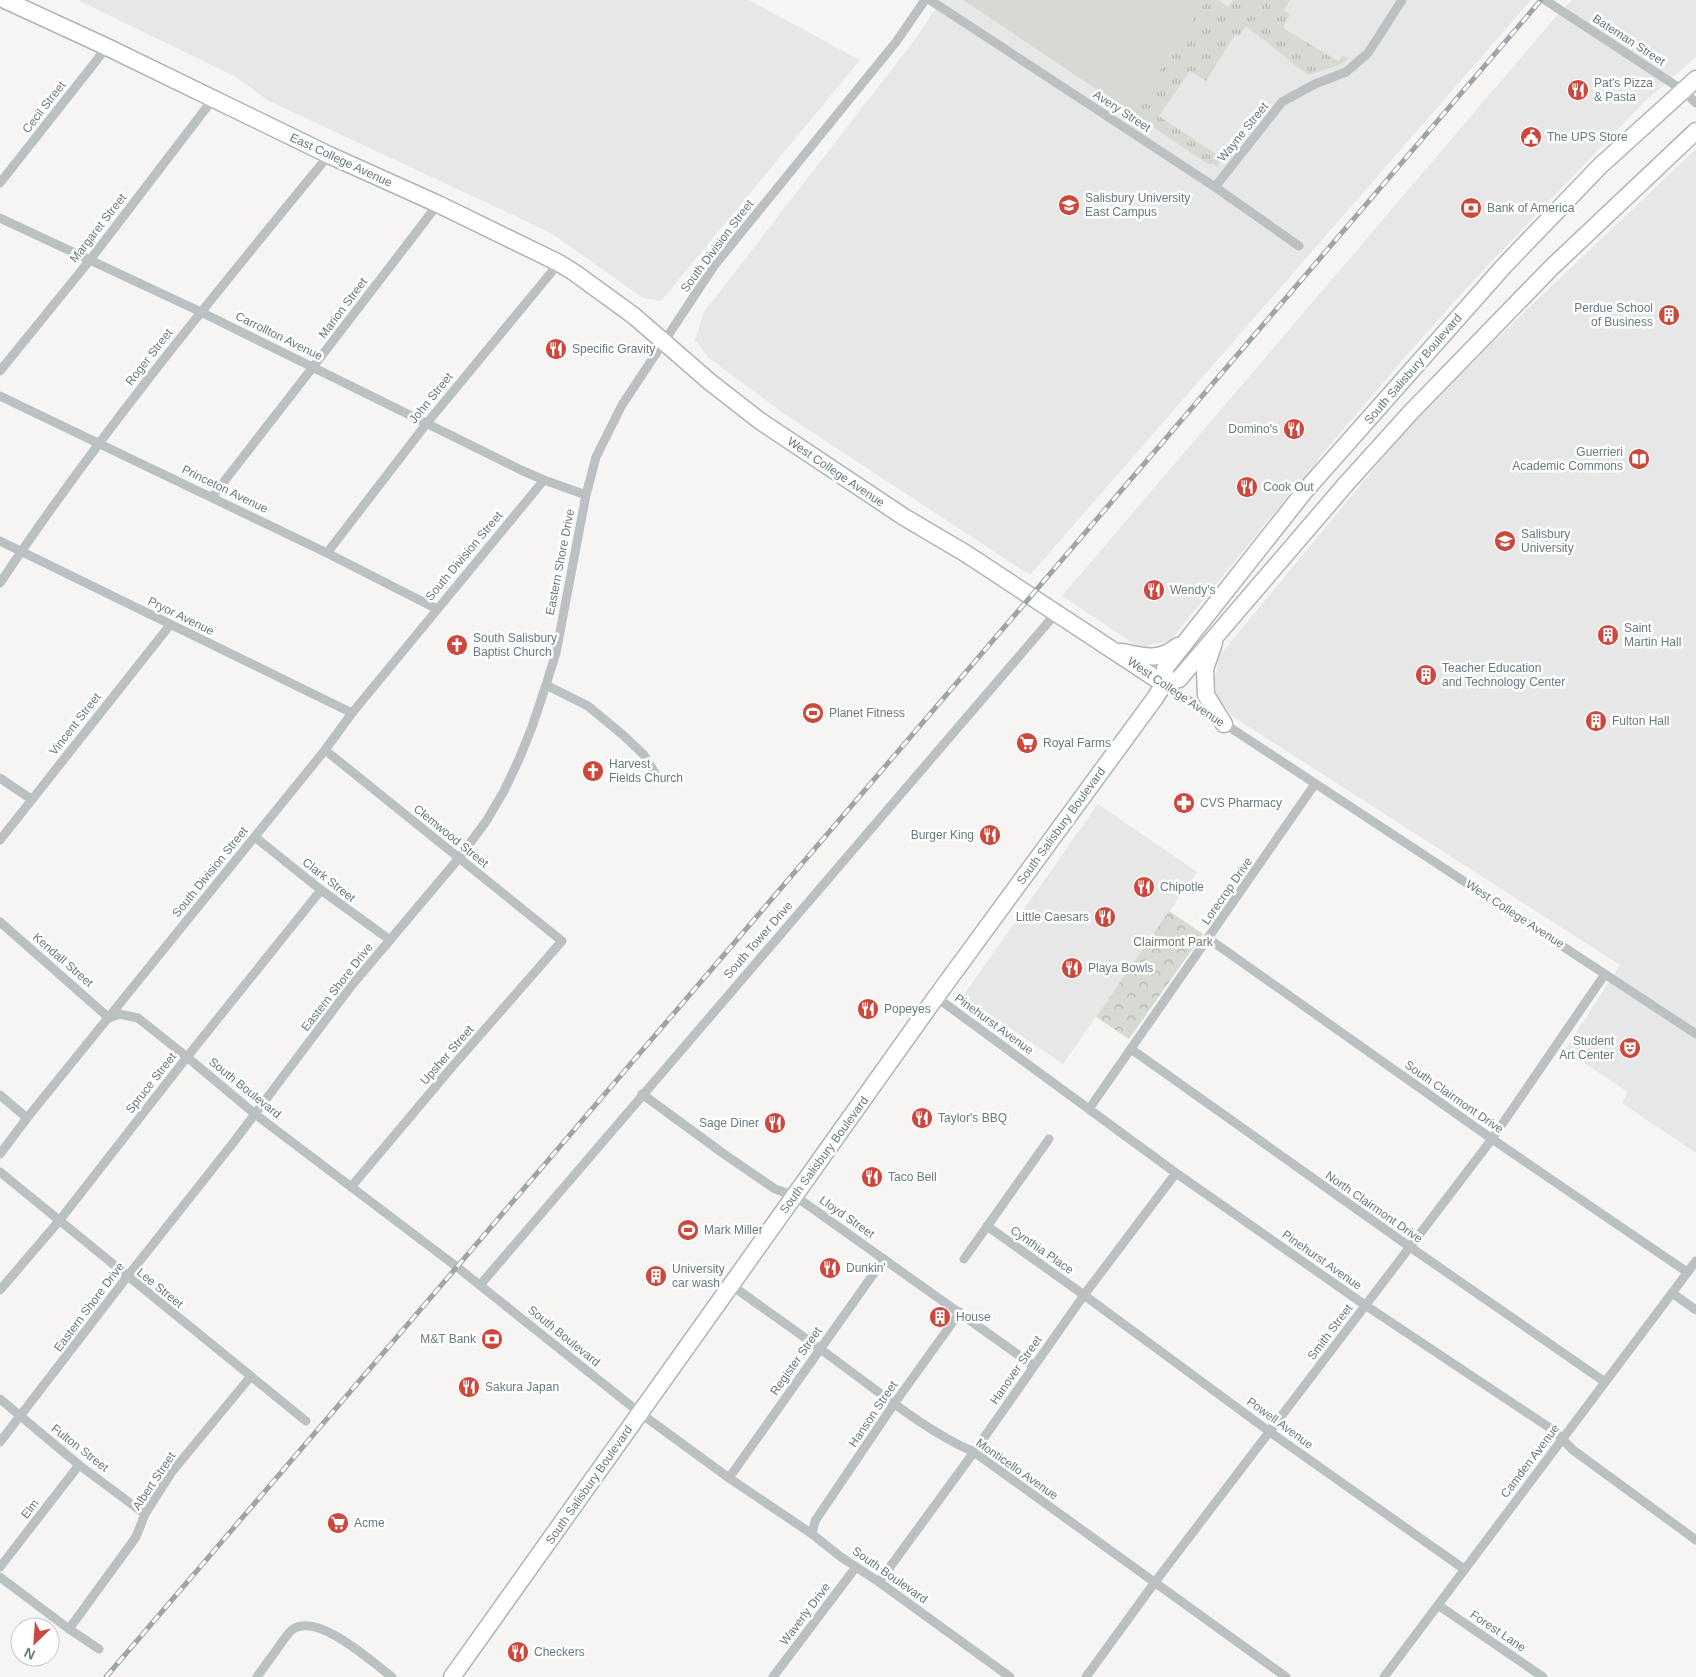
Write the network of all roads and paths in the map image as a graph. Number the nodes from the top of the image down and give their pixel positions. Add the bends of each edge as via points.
1 (5, 0) edge
2 (925, 0) edge
3 (930, 0) edge
4 (1402, 0) edge
5 (1545, 0) edge
6 (107, 47) junction
7 (1696, 79) edge
8 (1684, 91) junction
9 (213, 99) junction
10 (1696, 103) edge
11 (1696, 131) edge
12 (329, 155) junction
13 (0, 183) edge
14 (1215, 187) junction
15 (438, 204) junction
16 (0, 218) edge
17 (1300, 246) dead end
18 (90, 260) junction
19 (559, 263) junction
20 (201, 312) junction
21 (663, 342) junction
22 (314, 368) junction
23 (0, 371) edge
24 (0, 396) edge
25 (1379, 408) junction
26 (427, 423) junction
27 (98, 443) junction
28 (544, 480) junction
29 (1346, 484) junction
30 (586, 494) junction
31 (212, 497) junction
32 (0, 542) edge
33 (21, 552) junction
34 (327, 552) junction
35 (0, 583) edge
36 (437, 609) junction
37 (1056, 612) junction
38 (170, 625) junction
39 (1218, 632) junction
40 (1188, 639) junction
41 (1114, 651) junction
42 (1164, 684) junction
43 (546, 685) junction
44 (352, 713) junction
45 (1224, 724) junction
46 (325, 750) junction
47 (0, 778) edge
48 (658, 778) dead end
49 (1315, 784) junction
50 (31, 799) junction
51 (255, 837) junction
52 (0, 840) edge
53 (458, 858) junction
54 (321, 890) junction
55 (0, 922) edge
56 (1209, 939) junction
57 (390, 940) junction
58 (562, 941) joint
59 (1605, 974) junction
60 (936, 997) junction
61 (109, 1018) junction
62 (1696, 1034) edge
63 (1131, 1050) junction
64 (187, 1057) junction
65 (642, 1094) junction
66 (0, 1095) edge
67 (1089, 1109) junction
68 (256, 1114) junction
69 (27, 1118) junction
70 (1492, 1138) junction
71 (1049, 1139) dead end
72 (0, 1154) edge
73 (0, 1172) edge
74 (1176, 1174) junction
75 (351, 1187) junction
76 (795, 1196) junction
77 (59, 1221) junction
78 (987, 1226) junction
79 (1410, 1247) junction
80 (964, 1258) dead end
81 (884, 1259) junction
82 (1696, 1261) edge
83 (1687, 1272) junction
84 (127, 1277) junction
85 (731, 1285) junction
86 (480, 1286) junction
87 (0, 1290) edge
88 (1672, 1293) junction
89 (1084, 1295) junction
90 (1365, 1305) junction
91 (1696, 1310) edge
92 (960, 1312) junction
93 (821, 1349) junction
94 (1034, 1366) junction
95 (251, 1376) junction
96 (1605, 1382) junction
97 (0, 1399) edge
98 (894, 1404) junction
99 (640, 1413) junction
100 (21, 1416) junction
101 (306, 1421) dead end
102 (1270, 1432) junction
103 (1562, 1440) junction
104 (0, 1442) edge
105 (974, 1452) junction
106 (79, 1465) junction
107 (729, 1478) junction
108 (145, 1514) junction
109 (812, 1534) junction
110 (1696, 1540) edge
111 (0, 1567) edge
112 (856, 1567) junction
113 (1464, 1569) junction
114 (0, 1577) edge
115 (879, 1582) junction
116 (1155, 1582) junction
117 (1438, 1605) junction
118 (68, 1629) junction
119 (99, 1650) dead end
120 (257, 1677) edge
121 (392, 1677) edge
122 (452, 1677) edge
123 (773, 1677) edge
124 (1010, 1677) edge
125 (1086, 1677) edge
126 (1286, 1677) edge
127 (1384, 1677) edge
128 (1543, 1677) edge

1 - 6 main road, East College Avenue
2 - 21 street, South Division Street via 896,42 714,266
3 - 14 street, Avery Street
4 - 14 street, Wayne Street via 1368,53 1346,72 1282,102
5 - 8 street, Bateman Street
6 - 9 main road, East College Avenue
6 - 13 street, Cecil Street
7 - 8 main road, South Salisbury Boulevard
8 - 10 street, Bateman Street
8 - 25 main road, South Salisbury Boulevard via 1600,166 1498,273
9 - 12 main road, East College Avenue
9 - 18 street, Margaret Street
11 - 29 main road, South Salisbury Boulevard via 1550,269
12 - 15 main road, East College Avenue
12 - 20 street, Roger Street
14 - 17 street, Avery Street
15 - 19 main road, East College Avenue
15 - 22 street, Marion Street
16 - 18 street, Carrollton Avenue
18 - 20 street, Carrollton Avenue
18 - 23 street, Margaret Street
19 - 21 main road, East College Avenue via 634,316
19 - 26 street, John Street
20 - 22 street, Carrollton Avenue
20 - 27 street, Roger Street
21 - 30 street, South Division Street via 619,411 596,457
21 - 37 main road, West College Avenue via 774,431
22 - 26 street, Carrollton Avenue
22 - 31 street, Marion Street
24 - 27 street, Princeton Avenue
25 - 29 main road via 1371,433 1339,468 1338,477
25 - 40 main road, South Salisbury Boulevard via 1296,502
26 - 28 street, Carrollton Avenue
26 - 34 street, John Street
27 - 31 street, Princeton Avenue
27 - 33 street, Roger Street
28 - 30 street
28 - 36 street, South Division Street
29 - 39 main road, South Salisbury Boulevard
30 - 43 street, Eastern Shore Drive via 556,653
31 - 34 street, Princeton Avenue
32 - 33 street, Pryor Avenue
33 - 35 street, Roger Street
33 - 38 street, Pryor Avenue
34 - 36 street, Princeton Avenue
36 - 44 street, South Division Street
37 - 41 main road, West College Avenue
37 - 65 street, South Tower Drive
38 - 44 street, Pryor Avenue
38 - 50 street, Vincent Street
39 - 42 main road, South Salisbury Boulevard via 1179,679
39 - 45 main road via 1205,669 1206,695
40 - 41 main road via 1160,656
40 - 42 main road, South Salisbury Boulevard via 1165,668
41 - 42 main road, West College Avenue
42 - 45 street, West College Avenue
42 - 60 main road, South Salisbury Boulevard
43 - 48 street via 588,706 623,735 644,755
43 - 53 street, Eastern Shore Drive via 532,728 504,792
44 - 46 street, South Division Street
45 - 49 street, West College Avenue
46 - 51 street, South Division Street
46 - 53 street, Clemwood Street
47 - 50 street
49 - 56 street, Lorecrop Drive
49 - 59 street, West College Avenue
50 - 52 street, Vincent Street
51 - 54 street, Clark Street
51 - 61 street, South Division Street
53 - 57 street, Eastern Shore Drive
53 - 58 street, Clemwood Street
54 - 57 street, Clark Street
54 - 64 street, Spruce Street
55 - 61 street, Kendall Street
56 - 63 street, Lorecrop Drive
56 - 70 street, South Clairmont Drive
57 - 68 street, Eastern Shore Drive via 352,985
58 - 75 street, Upsher Street
59 - 62 street, West College Avenue
59 - 70 street, Smith Street
60 - 67 street, Pinehurst Avenue
60 - 76 main road, South Salisbury Boulevard
61 - 64 street, South Boulevard via 119,1014 138,1018
61 - 69 street, South Division Street
63 - 67 street, Lorecrop Drive
63 - 79 street, North Clairmont Drive
64 - 68 street, South Boulevard
64 - 77 street, Spruce Street
65 - 76 street, Lloyd Street via 768,1184
65 - 86 street, South Tower Drive
66 - 69 street
67 - 74 street, Pinehurst Avenue
68 - 75 street, South Boulevard
68 - 84 street, Eastern Shore Drive
69 - 72 street, South Division Street
70 - 79 street, Smith Street
70 - 83 street, South Clairmont Drive
71 - 78 street
73 - 77 street, Lee Street
74 - 89 street, Hanover Street
74 - 90 street, Pinehurst Avenue
75 - 86 street, South Boulevard
76 - 81 street, Lloyd Street
76 - 85 main road, South Salisbury Boulevard
77 - 84 street, Lee Street
77 - 87 street, Spruce Street
78 - 80 street
78 - 89 street, Cynthia Place
79 - 90 street, Smith Street
79 - 96 street, North Clairmont Drive
81 - 92 street, Lloyd Street
81 - 93 street, Register Street
82 - 83 street, Camden Avenue
83 - 88 street, Camden Avenue
84 - 95 street, Lee Street
84 - 100 street, Eastern Shore Drive
85 - 93 street, Monticello Avenue
85 - 99 main road, South Salisbury Boulevard
86 - 99 street, South Boulevard
88 - 91 street
88 - 96 street, Camden Avenue
89 - 94 street, Hanover Street
89 - 102 street, Powell Avenue
90 - 102 street, Smith Street
90 - 103 street, Pinehurst Avenue via 1553,1430
92 - 94 street, Lloyd Street
92 - 98 street, Hanson Street
93 - 98 street, Monticello Avenue
93 - 107 street, Register Street
94 - 105 street, Hanover Street
95 - 101 street, Lee Street
95 - 108 street, Albert Street via 171,1473
96 - 103 street, Camden Avenue
97 - 100 street, Fulton Street
98 - 105 street, Monticello Avenue
98 - 109 street, Hanson Street via 815,1521
99 - 107 street, South Boulevard
99 - 122 main road, South Salisbury Boulevard
100 - 104 street, Eastern Shore Drive
100 - 106 street, Fulton Street
102 - 113 street, Powell Avenue
102 - 116 street, Smith Street
103 - 110 street, Pinehurst Avenue
103 - 113 street, Camden Avenue
105 - 115 street, Hanover Street
105 - 116 street, Monticello Avenue
106 - 108 street, Fulton Street
106 - 111 street, Elm
107 - 109 street, South Boulevard
108 - 118 street, Albert Street via 136,1537
109 - 112 street, South Boulevard
112 - 115 street, South Boulevard
112 - 123 street, Waverly Drive
113 - 117 street, Camden Avenue
114 - 118 street
115 - 124 street, South Boulevard
116 - 125 street, Smith Street
116 - 126 street, Monticello Avenue
117 - 127 street, Camden Avenue
117 - 128 street, Forest Lane
118 - 119 street
120 - 121 street via 291,1630 311,1625 342,1639

